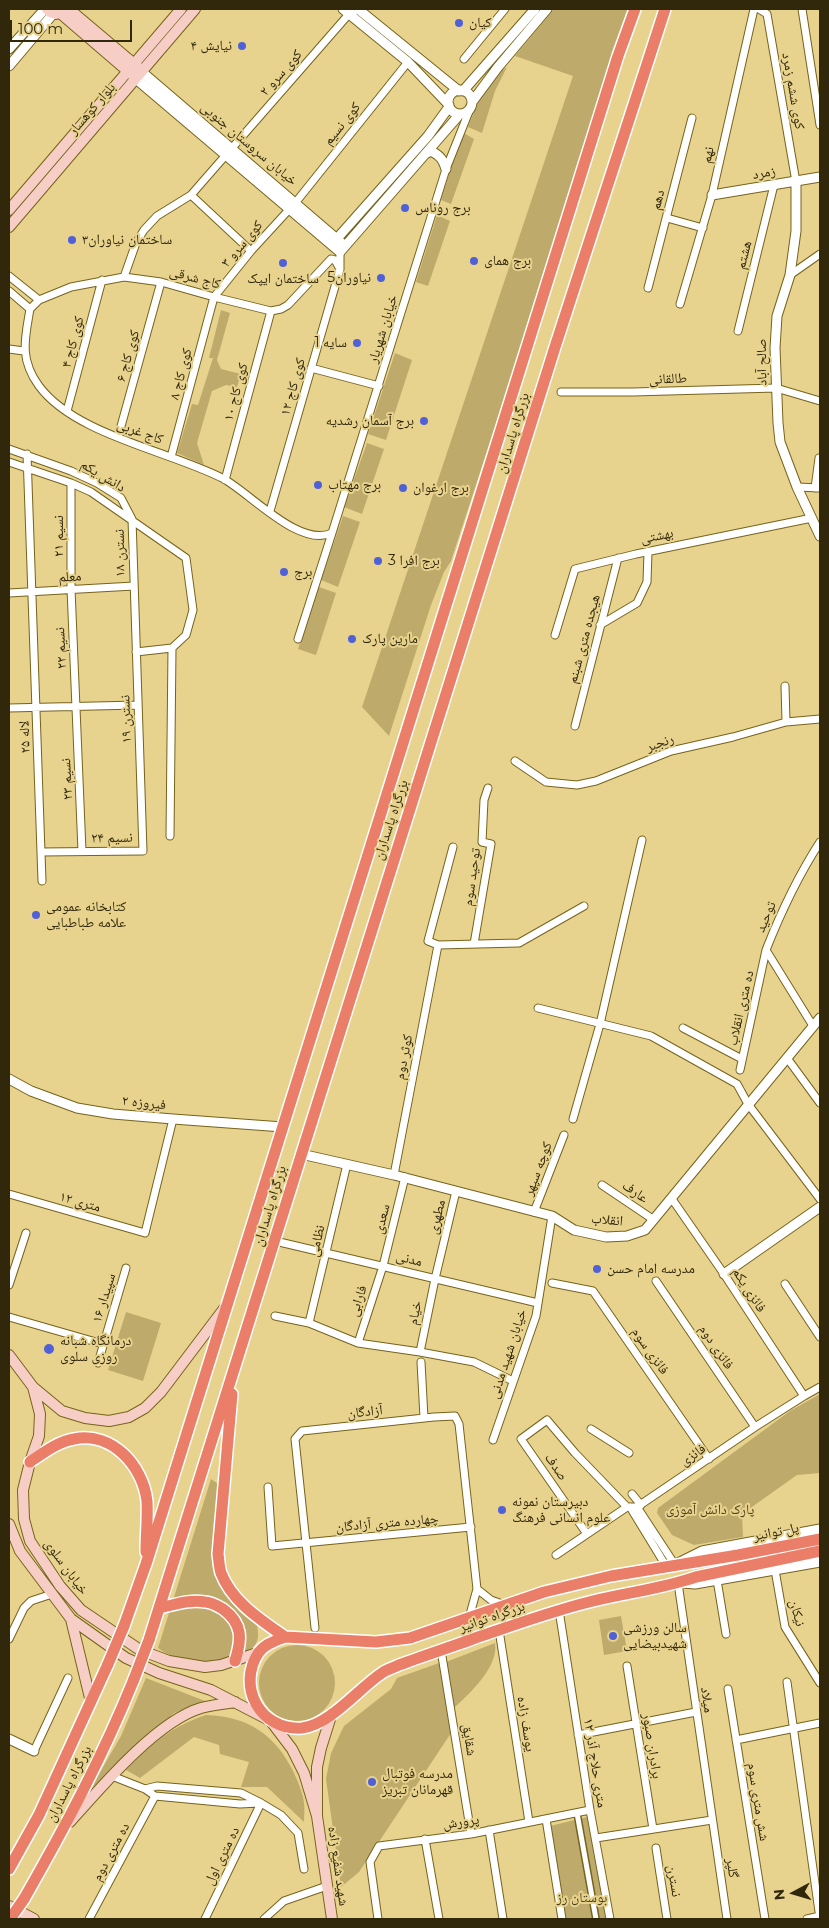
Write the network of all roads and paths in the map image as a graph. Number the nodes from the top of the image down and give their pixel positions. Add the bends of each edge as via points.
1 (181, 9) edge
2 (195, 9) edge
3 (358, 9) edge
4 (505, 9) edge
5 (535, 9) edge
6 (547, 9) edge
7 (635, 9) edge
8 (665, 9) edge
9 (754, 9) edge
10 (759, 9) edge
11 (802, 9) edge
12 (56, 10) edge
13 (346, 11) edge
14 (9, 48) edge
15 (464, 59) dead end
16 (408, 62) junction
17 (9, 66) edge
18 (130, 67) junction
19 (139, 75) junction
20 (460, 91) junction
21 (449, 106) junction
22 (471, 106) junction
23 (460, 114) junction
24 (692, 118) dead end
25 (820, 125) edge
26 (233, 148) junction
27 (425, 154) junction
28 (226, 156) junction
29 (446, 169) junction
30 (820, 177) edge
31 (796, 182) junction
32 (774, 185) junction
33 (192, 195) junction
34 (712, 195) junction
35 (293, 205) junction
36 (9, 210) edge
37 (667, 218) junction
38 (9, 227) edge
39 (703, 228) junction
40 (334, 241) junction
41 (343, 249) junction
42 (251, 251) junction
43 (820, 254) edge
44 (326, 262) junction
45 (340, 269) junction
46 (790, 275) junction
47 (9, 276) edge
48 (124, 276) junction
49 (102, 280) junction
50 (161, 282) junction
51 (648, 288) dead end
52 (9, 291) edge
53 (214, 297) junction
54 (39, 300) junction
55 (680, 304) dead end
56 (30, 309) junction
57 (271, 311) junction
58 (738, 331) dead end
59 (9, 349) edge
60 (24, 351) junction
61 (311, 368) junction
62 (379, 386) junction
63 (776, 388) junction
64 (561, 392) dead end
65 (820, 402) edge
66 (67, 411) junction
67 (118, 437) junction
68 (9, 448) edge
69 (27, 454) junction
70 (171, 457) junction
71 (819, 458) edge
72 (9, 462) edge
73 (27, 467) junction
74 (224, 480) junction
75 (71, 483) junction
76 (797, 487) junction
77 (818, 488) edge
78 (270, 511) junction
79 (812, 518) junction
80 (132, 519) junction
81 (332, 533) junction
82 (820, 536) edge
83 (648, 552) junction
84 (618, 558) junction
85 (134, 586) junction
86 (71, 590) junction
87 (32, 592) junction
88 (9, 593) edge
89 (600, 625) junction
90 (555, 635) dead end
91 (298, 639) dead end
92 (172, 648) junction
93 (136, 652) junction
94 (785, 686) dead end
95 (138, 705) junction
96 (76, 706) junction
97 (36, 707) junction
98 (9, 708) edge
99 (820, 719) edge
100 (786, 722) junction
101 (574, 726) dead end
102 (515, 761) dead end
103 (488, 788) dead end
104 (170, 836) dead end
105 (642, 840) dead end
106 (820, 842) edge
107 (453, 847) dead end
108 (82, 851) junction
109 (143, 851) joint
110 (41, 852) junction
111 (42, 881) dead end
112 (584, 906) dead end
113 (474, 944) junction
114 (438, 945) junction
115 (766, 950) junction
116 (538, 1008) dead end
117 (820, 1018) edge
118 (600, 1024) junction
119 (813, 1026) junction
120 (683, 1028) dead end
121 (787, 1058) junction
122 (742, 1059) junction
123 (740, 1070) dead end
124 (9, 1079) edge
125 (820, 1103) edge
126 (748, 1104) junction
127 (172, 1119) junction
128 (573, 1119) dead end
129 (283, 1127) junction
130 (564, 1135) dead end
131 (302, 1154) junction
132 (347, 1164) junction
133 (394, 1175) junction
134 (405, 1177) junction
135 (602, 1185) dead end
136 (456, 1191) junction
137 (9, 1194) edge
138 (672, 1199) junction
139 (820, 1199) edge
140 (820, 1207) edge
141 (534, 1212) junction
142 (552, 1216) junction
143 (654, 1220) junction
144 (26, 1233) dead end
145 (275, 1240) junction
146 (327, 1253) junction
147 (383, 1266) junction
148 (126, 1268) dead end
149 (724, 1274) junction
150 (434, 1279) junction
151 (656, 1282) dead end
152 (552, 1283) dead end
153 (785, 1284) dead end
154 (9, 1285) edge
155 (228, 1303) junction
156 (538, 1304) junction
157 (275, 1316) dead end
158 (9, 1317) edge
159 (309, 1323) junction
160 (820, 1337) edge
161 (358, 1343) junction
162 (103, 1344) junction
163 (420, 1352) junction
164 (9, 1355) edge
165 (421, 1362) dead end
166 (98, 1363) dead end
167 (9, 1365) edge
168 (20, 1370) junction
169 (234, 1373) junction
170 (513, 1381) junction
171 (820, 1387) edge
172 (33, 1388) junction
173 (804, 1396) junction
174 (424, 1418) junction
175 (755, 1427) junction
176 (591, 1429) dead end
177 (492, 1440) dead end
178 (629, 1453) dead end
179 (709, 1459) junction
180 (30, 1462) junction
181 (268, 1487) dead end
182 (632, 1494) dead end
183 (634, 1507) junction
184 (9, 1524) edge
185 (470, 1527) junction
186 (820, 1529) edge
187 (587, 1534) junction
188 (820, 1539) edge
189 (306, 1543) junction
190 (820, 1551) edge
191 (556, 1555) dead end
192 (739, 1561) junction
193 (820, 1562) edge
194 (146, 1564) junction
195 (671, 1566) junction
196 (775, 1570) junction
197 (717, 1580) junction
198 (678, 1583) junction
199 (477, 1590) junction
200 (52, 1594) junction
201 (506, 1605) junction
202 (159, 1608) junction
203 (559, 1610) junction
204 (469, 1618) junction
205 (71, 1619) junction
206 (315, 1628) dead end
207 (499, 1630) junction
208 (726, 1634) dead end
209 (284, 1636) junction
210 (410, 1638) junction
211 (9, 1639) edge
212 (441, 1650) junction
213 (260, 1652) junction
214 (414, 1659) junction
215 (235, 1661) junction
216 (627, 1666) dead end
217 (68, 1678) dead end
218 (787, 1682) dead end
219 (820, 1683) edge
220 (728, 1689) dead end
221 (91, 1702) junction
222 (236, 1702) junction
223 (696, 1712) junction
224 (332, 1713) junction
225 (268, 1720) junction
226 (636, 1723) junction
227 (820, 1723) edge
228 (794, 1728) junction
229 (578, 1735) junction
230 (9, 1739) edge
231 (736, 1740) junction
232 (34, 1751) joint
233 (112, 1776) junction
234 (145, 1789) junction
235 (155, 1796) junction
236 (262, 1803) junction
237 (590, 1810) junction
238 (577, 1813) junction
239 (317, 1816) junction
240 (546, 1819) junction
241 (712, 1820) junction
242 (529, 1822) junction
243 (66, 1826) junction
244 (653, 1829) junction
245 (489, 1830) junction
246 (471, 1834) junction
247 (596, 1838) junction
248 (425, 1840) junction
249 (656, 1848) dead end
250 (9, 1869) edge
251 (304, 1869) dead end
252 (327, 1886) junction
253 (9, 1906) edge
254 (820, 1917) edge
255 (10, 1919) edge
256 (34, 1919) edge
257 (89, 1919) edge
258 (205, 1919) edge
259 (264, 1919) edge
260 (332, 1919) edge
261 (378, 1919) edge
262 (439, 1919) edge
263 (503, 1919) edge
264 (562, 1919) edge
265 (596, 1919) edge
266 (610, 1919) edge
267 (667, 1919) edge
268 (727, 1919) edge
269 (764, 1919) edge
270 (807, 1919) edge

1 - 18 main road, بلوار کوهسار
2 - 19 main road, بلوار کوهسار
3 - 13 street
3 - 20 street
4 - 15 street
5 - 20 street
6 - 22 street via 498,67
7 - 129 highway, بزرگراه پاسداران
8 - 131 highway, بزرگراه پاسداران via 555,347
9 - 34 street, نهم
10 - 31 street, کوی ششم زمرد via 767,14
11 - 25 street
12 - 14 street
12 - 17 street
12 - 18 main road
13 - 16 street
13 - 26 street, کوی سرو ۲
16 - 21 street
16 - 35 street, کوی نسیم
18 - 19 main road
18 - 36 main road, بلوار کوهسار
19 - 26 street, خیابان سروستان جنوبی
19 - 28 street, خیابان سروستان جنوبی
19 - 38 main road, بلوار کوهسار
20 - 21 street via 452,94
20 - 22 street via 469,95
21 - 23 street
21 - 40 street via 428,136
22 - 23 street
22 - 29 street, خیابان شهریار
23 - 27 street
24 - 37 street, دهم
26 - 28 street, کوی سرو ۲
26 - 35 street, خیابان سروستان جنوبی
27 - 29 street via 438,155
27 - 41 street
28 - 33 street, کوی سرو ۲
28 - 35 street, خیابان سروستان جنوبی
29 - 62 street, خیابان شهریار
30 - 31 street, زمرد
31 - 32 street, زمرد
31 - 46 street, صالح آباد via 796,231
32 - 34 street, زمرد
32 - 58 street, هشتم
33 - 42 street
33 - 48 street, کوی سرو ۲ via 157,216 144,230
34 - 39 street, نهم
35 - 40 street, خیابان سروستان جنوبی
35 - 42 street, کوی سرو ۳
37 - 39 street
37 - 51 street, دهم
39 - 55 street, نهم
40 - 41 street, خیابان سروستان جنوبی
40 - 44 street
41 - 45 street, کوی کاج ۱۲
42 - 53 street, کوی سرو ۳
43 - 46 street
44 - 45 street via 335,260
44 - 57 street via 288,305
45 - 61 street, کوی کاج ۱۲
46 - 63 street, صالح آباد via 777,316
47 - 54 street
48 - 49 street, کاج شرقی
48 - 50 street, کاج شرقی
49 - 54 street, کاج شرقی via 71,287
49 - 66 street, کوی کاج ۴
50 - 53 street, کاج شرقی
50 - 67 street, کوی کاج ۶
52 - 56 street
53 - 57 street, کاج شرقی
53 - 70 street, کوی کاج ۸
54 - 56 street
56 - 60 street
57 - 74 street, کوی کاج ۱۰
59 - 60 street
60 - 66 street, کاج غربی via 38,385
61 - 62 street
61 - 78 street, کوی کاج ۱۲
62 - 81 street, خیابان شهریار
63 - 64 street, طالقانی
63 - 65 street, طالقانی
63 - 76 street, صالح آباد via 780,442
66 - 67 street, کاج غربی
67 - 70 street, کاج غربی
68 - 69 street, دانش یکم
69 - 73 street, لاله ۲۵
69 - 80 street, دانش یکم via 97,483 121,498
70 - 74 street, کاج غربی
71 - 77 street
72 - 73 street, دانش یکم
73 - 75 street, دانش یکم
73 - 87 street, لاله ۲۵
74 - 78 street, کاج غربی
75 - 80 street, دانش یکم
75 - 86 street, نسیم ۲۱
76 - 77 street
76 - 79 street, صالح آباد
78 - 81 street, کاج غربی via 292,528 308,535 320,537
79 - 82 street, صالح آباد
79 - 83 street, بهشتی
80 - 85 street, نسترن ۱۸
80 - 92 street via 186,558 193,610 186,635
81 - 91 street, خیابان شهریار
83 - 84 street, بهشتی
83 - 89 street via 647,582 636,603
84 - 89 street, هیجده متری شبنم
84 - 90 street, بهشتی via 575,569
85 - 86 street, معلم
85 - 93 street, نسترن ۱۹
86 - 87 street, معلم
86 - 96 street, نسیم ۲۲
87 - 88 street, معلم
87 - 97 street, لاله ۲۵
89 - 101 street, هیجده متری شبنم
92 - 93 street
92 - 104 street
93 - 95 street, نسترن ۱۹
94 - 100 street
95 - 96 street
95 - 109 street, نسترن ۱۹
96 - 97 street
96 - 108 street, نسیم ۲۳
97 - 98 street
97 - 110 street, لاله ۲۵
99 - 100 street, رنجبر
100 - 102 street, رنجبر via 671,751 596,781 577,785 546,782
103 - 113 street, توحید سوم via 484,800 482,842 491,844
105 - 118 street
106 - 115 street, توحید via 780,913
107 - 114 street via 428,941
108 - 109 street, نسیم ۲۴
108 - 110 street, نسیم ۲۴
110 - 111 street, لاله ۲۵
112 - 113 street via 519,943
113 - 114 street
114 - 133 street, کوثر دوم
115 - 119 street, توحید
115 - 122 street, ده متری انقلاب
116 - 118 street
117 - 119 street, انقلاب
118 - 126 street via 651,1036 737,1084
118 - 128 street
119 - 121 street, انقلاب
120 - 122 street
121 - 125 street
121 - 126 street, انقلاب
122 - 123 street, ده متری انقلاب
124 - 127 street, فیروزه ٢ via 30,1091 78,1108
126 - 138 street, انقلاب
126 - 139 street
127 - 129 street, فیروزه ٢
127 - 137 street, ۱۲ متری via 145,1233
129 - 155 highway, بزرگراه پاسداران
130 - 141 street, کوچه سپهر
131 - 132 street, انقلاب
131 - 145 highway, بزرگراه پاسداران
132 - 133 street, انقلاب
132 - 146 street, نظامی
133 - 134 street, انقلاب
134 - 136 street, انقلاب
134 - 147 street, سعدی
135 - 143 street, عارف
136 - 141 street, انقلاب
136 - 150 street, مطهری
138 - 143 street, انقلاب
138 - 149 street, فائزی یکم
140 - 149 street
141 - 142 street, انقلاب
142 - 143 street, انقلاب via 574,1230 606,1237 627,1236 645,1230
142 - 156 street, خیابان شهید مدنی
144 - 154 street
145 - 146 street, مدنی
145 - 169 highway, بزرگراه پاسداران
146 - 147 street, مدنی
146 - 159 street, نظامی
147 - 150 street, مدنی
147 - 161 street, فارابی
148 - 162 street, سپیدار ۱۶
149 - 173 street, فائزی یکم
150 - 156 street, مدنی
150 - 163 street, خیام
151 - 175 street, فائزی دوم
152 - 179 street, فائزی سوم via 593,1291
153 - 160 street
155 - 172 main road via 161,1392 130,1417 109,1420 86,1418 62,1411
155 - 194 highway, بزرگراه پاسداران
156 - 170 street, خیابان شهید مدنی
157 - 159 street
158 - 162 street
159 - 161 street
161 - 163 street
162 - 166 street, سپیدار ۱۶
163 - 170 street via 474,1362
164 - 168 main road, خیابان سلوی
165 - 174 street
167 - 168 main road
168 - 172 main road, خیابان سلوی
169 - 202 highway, بزرگراه پاسداران
169 - 209 highway via 218,1554 221,1573 231,1591 250,1612
170 - 177 street, خیابان شهید مدنی
171 - 173 street, فائزی
172 - 180 main road, خیابان سلوی via 40,1414 39,1436
173 - 175 street, فائزی
174 - 185 street, آزادگان via 455,1416 459,1424
174 - 189 street, آزادگان via 302,1431 295,1439
175 - 179 street, فائزی
176 - 178 street
179 - 183 street, فائزی
180 - 194 highway via 51,1447 74,1439 94,1439 112,1444 128,1458 140,1478 147,1501
180 - 215 main road, خیابان سلوی via 23,1490 24,1519 30,1541 60,1586 81,1610 140,1650 169,1661 205,1667
181 - 189 street, چهارده متری آزادگان via 272,1546
182 - 183 street
183 - 187 street, فائزی
183 - 187 street, صدف via 575,1453 547,1420 521,1439
183 - 195 street
184 - 200 main road, خیابان سلوی via 20,1551
185 - 189 street, چهارده متری آزادگان
185 - 199 street, آزادگان
186 - 195 street, بزرگراه توانیر via 702,1552
187 - 191 street, فائزی
188 - 192 highway, پل توانیر
189 - 206 street, آزادگان
190 - 192 highway, پل توانیر
192 - 195 highway, بزرگراه توانیر
192 - 198 highway, بزرگراه توانیر
193 - 196 street, بزرگراه توانیر
194 - 221 highway, بزرگراه پاسداران, bridge via 124,1626
195 - 201 highway, بزرگراه توانیر via 611,1576
196 - 197 street, بزرگراه توانیر
196 - 219 street, نیکان via 785,1627
197 - 198 street, بزرگراه توانیر
197 - 208 street
198 - 203 highway, بزرگراه توانیر
198 - 223 street, میلاد
199 - 201 street
199 - 204 street, آزادگان
200 - 205 main road, خیابان سلوی
200 - 211 street via 31,1601 24,1608
201 - 204 highway, بزرگراه توانیر
202 - 215 highway via 205,1602 223,1610 238,1626 240,1646
202 - 243 highway, بزرگراه پاسداران, bridge via 114,1728
203 - 207 highway, بزرگراه توانیر
203 - 229 street, ۱۲ متری حلاج آذر
204 - 210 highway, بزرگراه توانیر
205 - 221 main road
205 - 222 main road, خیابان سلوی via 126,1658
207 - 212 highway, بزرگراه توانیر
207 - 242 street, یوسف زاده
209 - 210 highway, بزرگراه توانیر via 376,1642
209 - 213 highway
210 - 214 highway via 418,1650
212 - 214 highway, بزرگراه توانیر
212 - 246 street, شقایق
213 - 215 main road, خیابان سلوی
213 - 225 highway via 252,1668 250,1687 254,1703
214 - 224 highway, بزرگراه توانیر via 383,1672
216 - 226 street, برادران صبور
217 - 232 street
218 - 228 street
220 - 231 street, شش متری سوم
221 - 250 highway, بزرگراه پاسداران via 39,1815
222 - 225 main road, خیابان سلوی
222 - 233 main road via 202,1708 177,1718
223 - 226 street
223 - 241 street, میلاد
224 - 225 highway, بزرگراه توانیر via 318,1723 302,1728 285,1727
224 - 239 main road via 317,1767
225 - 239 main road via 292,1749 304,1773
226 - 229 street
226 - 244 street, برادران صبور
227 - 228 street
228 - 231 street
228 - 254 street
229 - 237 street, ۱۲ متری حلاج آذر
230 - 232 street
231 - 269 street, شش متری سوم
233 - 234 street
233 - 243 main road
234 - 235 street
234 - 236 street via 157,1786 241,1793
235 - 236 street
235 - 257 street, ده متری دوم
236 - 251 street via 281,1815 298,1833
236 - 258 street, ده متری اول
237 - 238 street, پرورش
237 - 247 street, ۱۲ متری حلاج آذر
238 - 240 street, پرورش
238 - 265 street
239 - 252 main road, شهید شفیع زاده
240 - 242 street, پرورش
240 - 264 street
241 - 244 street
241 - 268 street, گلپر
242 - 245 street, پرورش
243 - 255 highway, بزرگراه پاسداران, bridge
244 - 247 street
245 - 246 street, پرورش
245 - 263 street
246 - 248 street, پرورش
247 - 266 street, ۱۲ متری حلاج آذر
248 - 261 street, پرورش via 379,1846 370,1862
248 - 262 street
249 - 267 street, نسترن
252 - 259 street via 284,1901
252 - 260 main road, شهید شفیع زاده
253 - 256 main road
254 - 270 street

